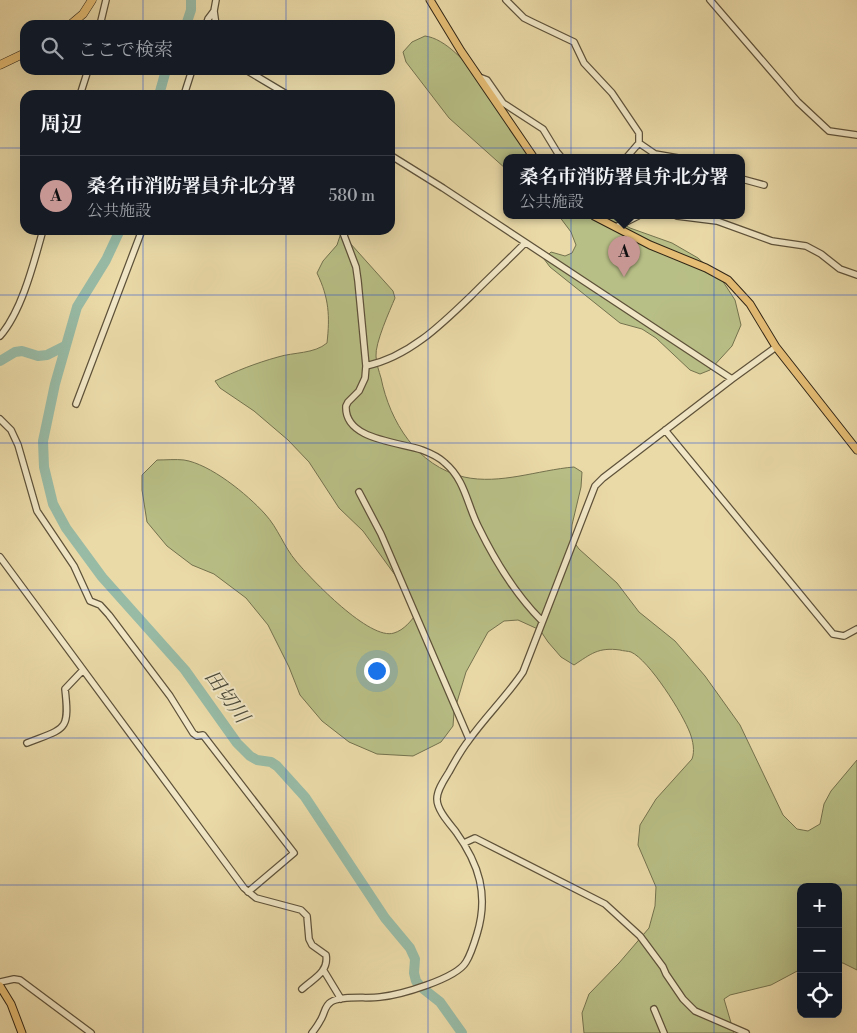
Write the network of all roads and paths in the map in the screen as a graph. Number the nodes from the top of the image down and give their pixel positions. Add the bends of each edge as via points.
1 (92, 0) edge
2 (106, 0) edge
3 (216, 0) edge
4 (430, 0) edge
5 (506, 0) edge
6 (710, 0) edge
7 (214, 11) junction
8 (76, 20) edge
9 (101, 20) edge
10 (208, 20) edge
11 (215, 20) edge
12 (20, 55) edge
13 (0, 65) edge
14 (86, 75) edge
15 (190, 75) edge
16 (254, 75) edge
17 (480, 76) junction
18 (82, 90) edge
19 (186, 90) edge
20 (280, 90) edge
21 (857, 136) edge
22 (639, 143) junction
23 (531, 154) edge
24 (559, 154) edge
25 (629, 154) edge
26 (655, 154) edge
27 (395, 158) edge
28 (745, 180) edge
29 (764, 185) dead end
30 (600, 219) edge
31 (632, 219) edge
32 (702, 219) edge
33 (616, 227) junction
34 (42, 235) edge
35 (140, 235) edge
36 (344, 235) edge
37 (525, 243) junction
38 (857, 275) edge
39 (0, 336) edge
40 (776, 347) junction
41 (366, 366) junction
42 (732, 379) junction
43 (76, 404) dead end
44 (0, 419) edge
45 (665, 430) junction
46 (857, 450) edge
47 (359, 492) dead end
48 (0, 557) edge
49 (542, 621) junction
50 (857, 629) edge
51 (83, 670) junction
52 (469, 739) junction
53 (27, 743) dead end
54 (464, 843) junction
55 (248, 892) junction
56 (324, 971) junction
57 (0, 982) edge
58 (0, 986) edge
59 (302, 989) dead end
60 (341, 999) junction
61 (654, 1009) dead end
62 (22, 1033) edge
63 (91, 1033) edge
64 (312, 1033) edge
65 (664, 1033) edge
66 (746, 1033) edge

1 - 8 highway
2 - 9 street
3 - 7 street
4 - 17 main road
5 - 22 street via 524,18 574,42 584,63 608,87 636,128
6 - 21 street via 798,102 829,131
7 - 10 street
7 - 11 street
12 - 13 highway
14 - 18 street
15 - 19 street
16 - 20 street
17 - 23 main road
17 - 24 street via 487,80 503,103 538,124
22 - 25 street
22 - 26 street
27 - 37 street
28 - 29 street
30 - 33 main road
31 - 33 street
32 - 38 street via 718,221 772,241 806,246 840,269
33 - 40 main road via 728,280 750,304
34 - 39 street via 24,292
35 - 43 street
36 - 41 street via 356,267
37 - 41 street via 433,332 402,352
37 - 42 street
40 - 42 street
40 - 46 main road
41 - 49 street via 363,385 346,406 349,418 366,435 422,450 453,471 496,560 518,594
42 - 45 street
44 - 55 street via 11,430 18,445 37,511 74,566 90,601 100,605 109,615 196,736 203,736 294,853
45 - 49 street via 595,486
45 - 50 street via 833,634 844,636
47 - 52 street via 381,534
48 - 51 street
49 - 52 street via 523,672
51 - 53 street via 65,689 65,724 60,730
51 - 55 street
52 - 54 street via 443,782 437,801
54 - 60 street via 474,863 482,896 478,930 464,965 437,982 391,995
54 - 66 street via 475,838 605,904 640,936 683,999 695,1011
55 - 56 street via 256,898 301,910 307,916 308,939 326,956 328,963
56 - 59 street
56 - 60 street
57 - 63 street via 20,980
58 - 62 main road
60 - 64 street via 329,1003
61 - 65 street

